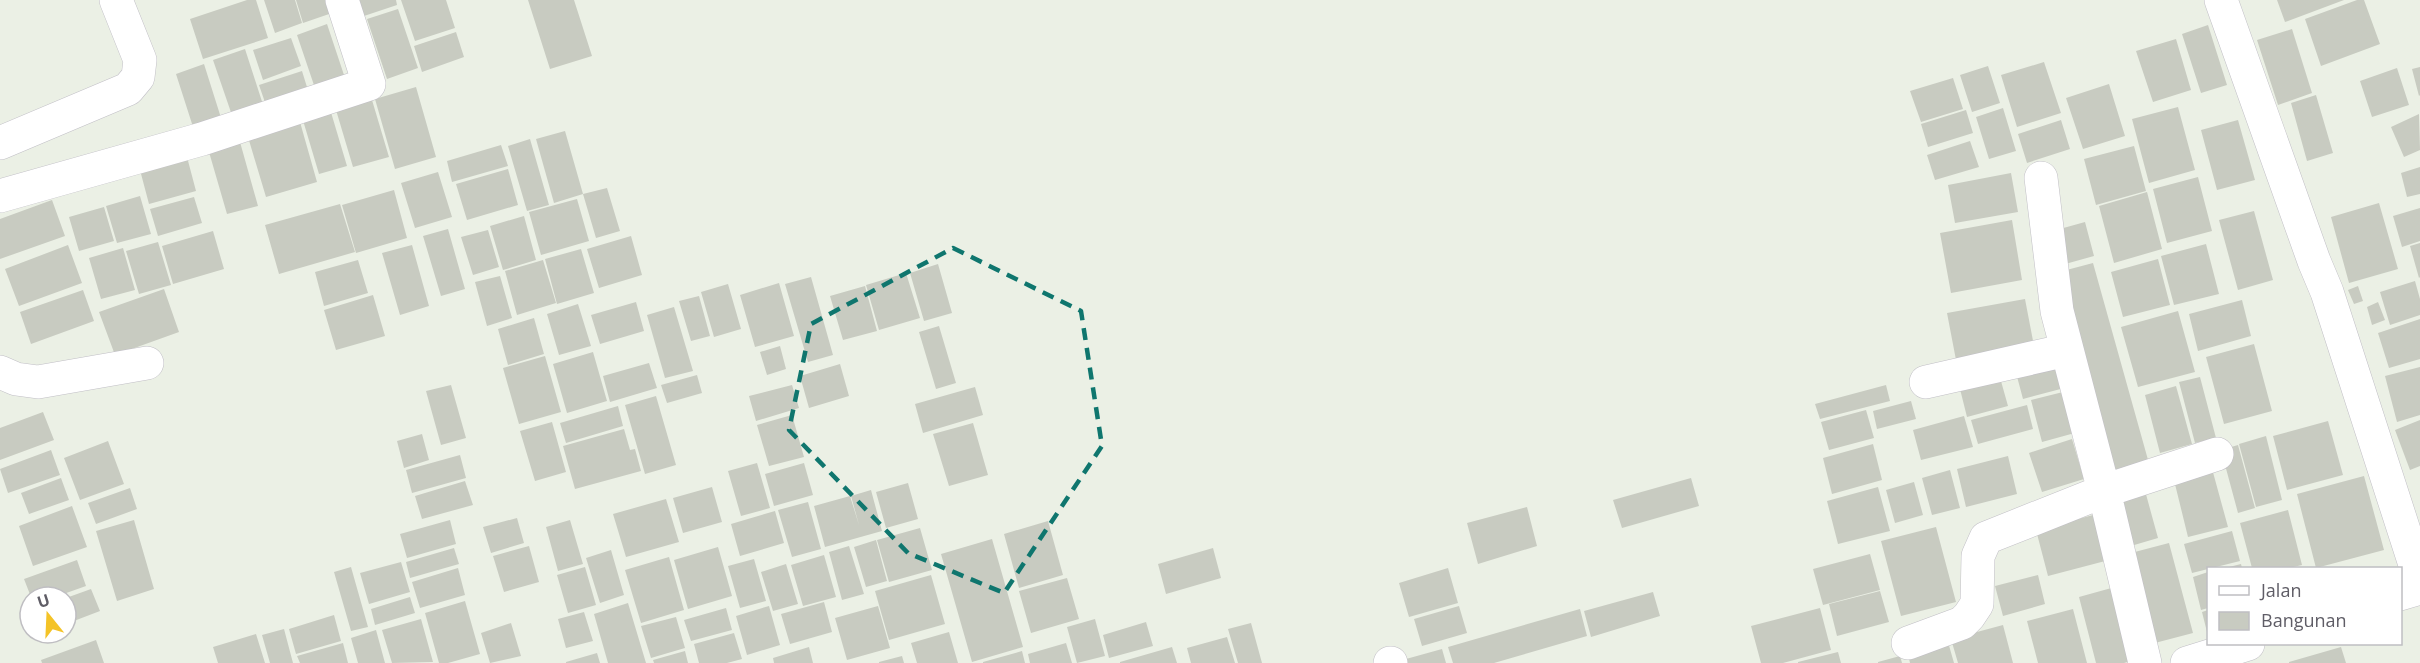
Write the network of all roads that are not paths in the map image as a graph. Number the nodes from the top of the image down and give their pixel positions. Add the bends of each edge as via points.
1 (116, 0) edge
2 (342, 0) edge
3 (2222, 0) edge
4 (0, 143) edge
5 (2041, 178) dead end
6 (0, 196) edge
7 (2067, 350) junction
8 (147, 363) dead end
9 (0, 372) edge
10 (1926, 382) dead end
11 (2217, 454) dead end
12 (2104, 491) junction
13 (2420, 580) edge
14 (2420, 588) edge
15 (2402, 593) edge
16 (1908, 643) dead end
17 (2245, 645) edge
18 (2145, 663) edge
19 (2187, 663) edge

1 - 4 street via 140,60 138,77 129,88
2 - 6 street via 369,84 202,139
3 - 13 street via 2327,292
5 - 7 street via 2057,311
7 - 10 street
7 - 12 street
8 - 9 street via 38,382
11 - 12 street
12 - 16 street via 1986,538 1978,556 1977,604 1969,616 1962,623
12 - 18 street
14 - 15 street
17 - 19 street

